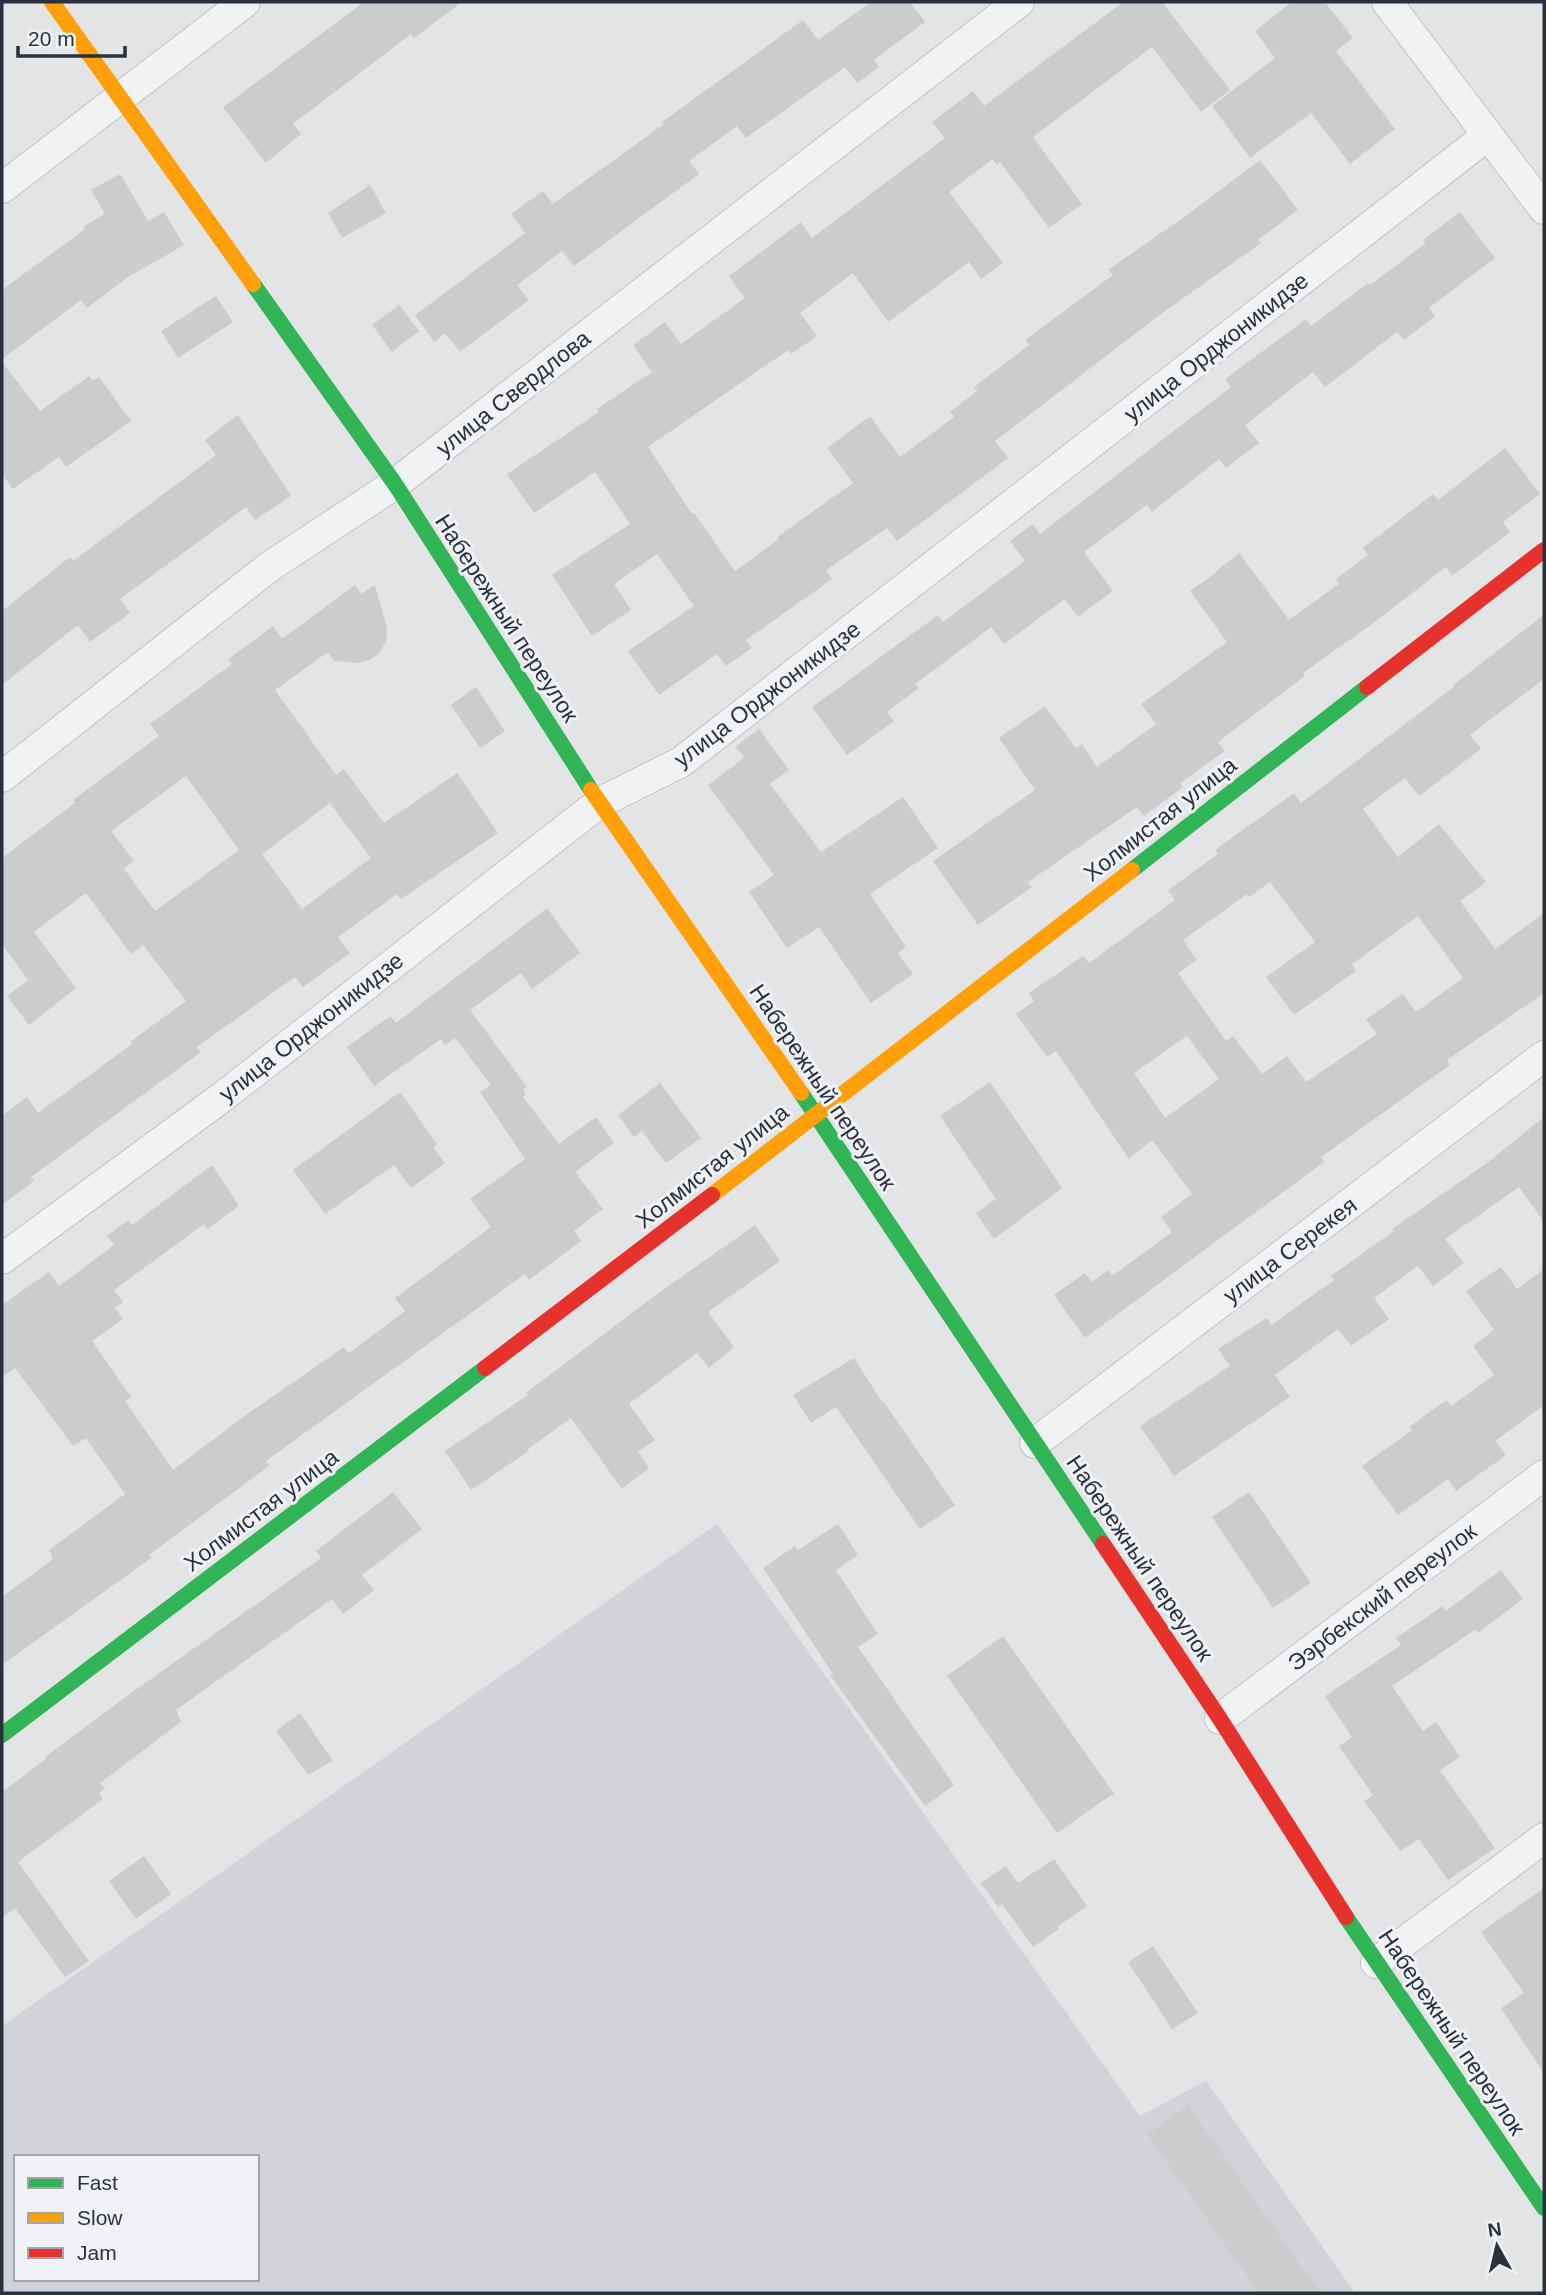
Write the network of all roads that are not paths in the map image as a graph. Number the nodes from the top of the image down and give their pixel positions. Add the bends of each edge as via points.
1 (51, 2) edge
2 (244, 2) edge
3 (1019, 2) edge
4 (1387, 2) edge
5 (121, 98) junction
6 (1488, 135) junction
7 (2, 188) edge
8 (1544, 209) edge
9 (395, 484) junction
10 (1544, 551) edge
11 (2, 777) edge
12 (599, 803) junction
13 (1544, 1056) edge
14 (816, 1114) junction
15 (2, 1259) edge
16 (1035, 1443) junction
17 (1544, 1475) edge
18 (1220, 1719) junction
19 (2, 1735) edge
20 (1544, 1838) edge
21 (1377, 1963) junction
22 (1544, 2208) edge

1 - 5 street, Набережный переулок
2 - 5 street
3 - 9 street, улица Свердлова
4 - 6 street
5 - 7 street
5 - 9 street, Набережный переулок
6 - 8 street
6 - 12 street, улица Орджоникидзе via 681,762
9 - 11 street, улица Свердлова via 269,567
9 - 12 street, Набережный переулок
10 - 14 street, Холмистая улица
12 - 14 street, Набережный переулок
12 - 15 street, улица Орджоникидзе via 225,1095
13 - 16 street, улица Серекея
14 - 16 street, Набережный переулок
14 - 19 street, Холмистая улица
16 - 18 street, Набережный переулок
17 - 18 street, Ээрбекский переулок
18 - 21 street, Набережный переулок
20 - 21 street
21 - 22 street, Набережный переулок

